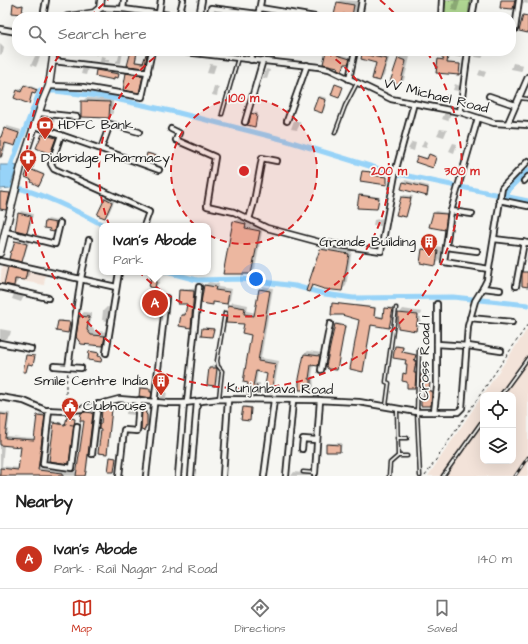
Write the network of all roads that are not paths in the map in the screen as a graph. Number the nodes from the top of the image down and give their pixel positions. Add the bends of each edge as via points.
1 (46, 0) edge
2 (101, 0) edge
3 (124, 0) edge
4 (161, 0) edge
5 (182, 0) edge
6 (202, 0) edge
7 (261, 0) edge
8 (362, 0) edge
9 (442, 0) edge
10 (475, 0) edge
11 (518, 0) edge
12 (100, 8) junction
13 (260, 8) junction
14 (123, 9) junction
15 (44, 12) edge
16 (95, 12) edge
17 (150, 12) edge
18 (159, 12) edge
19 (180, 12) edge
20 (200, 12) edge
21 (210, 12) edge
22 (234, 12) edge
23 (259, 12) edge
24 (284, 12) edge
25 (360, 12) edge
26 (441, 12) edge
27 (473, 12) edge
28 (516, 12) edge
29 (0, 29) edge
30 (12, 31) edge
31 (54, 56) edge
32 (151, 56) edge
33 (220, 56) edge
34 (251, 56) edge
35 (354, 56) edge
36 (467, 56) edge
37 (238, 58) junction
38 (251, 60) junction
39 (263, 60) junction
40 (53, 61) junction
41 (307, 65) junction
42 (148, 72) junction
43 (528, 77) edge
44 (349, 79) junction
45 (357, 83) junction
46 (49, 86) junction
47 (489, 96) dead end
48 (519, 98) junction
49 (528, 99) edge
50 (414, 103) junction
51 (516, 105) junction
52 (460, 112) junction
53 (39, 113) junction
54 (222, 114) dead end
55 (77, 117) dead end
56 (478, 118) junction
57 (245, 122) dead end
58 (287, 122) dead end
59 (508, 123) junction
60 (528, 125) edge
61 (35, 126) junction
62 (171, 129) dead end
63 (139, 132) dead end
64 (335, 133) dead end
65 (61, 135) junction
66 (101, 149) junction
67 (277, 161) dead end
68 (528, 161) edge
69 (159, 170) dead end
70 (528, 177) edge
71 (524, 181) dead end
72 (499, 200) junction
73 (528, 206) edge
74 (451, 211) junction
75 (472, 214) dead end
76 (249, 219) junction
77 (60, 223) dead end
78 (145, 223) edge
79 (6, 232) junction
80 (494, 239) junction
81 (89, 240) dead end
82 (526, 243) edge
83 (446, 247) junction
84 (477, 251) dead end
85 (0, 253) edge
86 (0, 261) edge
87 (489, 268) junction
88 (118, 275) edge
89 (81, 278) junction
90 (516, 286) dead end
91 (0, 287) edge
92 (116, 287) junction
93 (199, 287) dead end
94 (483, 288) junction
95 (500, 290) dead end
96 (48, 298) dead end
97 (166, 298) dead end
98 (437, 304) dead end
99 (396, 308) dead end
100 (225, 313) dead end
101 (470, 318) junction
102 (512, 322) dead end
103 (330, 324) dead end
104 (0, 343) edge
105 (437, 344) junction
106 (468, 346) junction
107 (31, 349) dead end
108 (419, 350) dead end
109 (501, 351) dead end
110 (106, 353) dead end
111 (528, 358) edge
112 (54, 366) dead end
113 (68, 367) junction
114 (81, 368) dead end
115 (321, 370) dead end
116 (503, 392) edge
117 (0, 397) edge
118 (219, 399) junction
119 (139, 400) junction
120 (228, 400) junction
121 (274, 400) junction
122 (320, 400) junction
123 (154, 401) junction
124 (293, 401) junction
125 (186, 402) junction
126 (197, 402) junction
127 (98, 404) junction
128 (386, 406) junction
129 (397, 409) junction
130 (49, 410) junction
131 (417, 412) junction
132 (434, 412) junction
133 (480, 424) edge
134 (77, 426) road end
135 (397, 438) junction
136 (407, 438) dead end
137 (316, 440) junction
138 (302, 449) dead end
139 (92, 454) dead end
140 (398, 456) junction
141 (407, 456) dead end
142 (303, 472) dead end
143 (314, 475) edge
144 (119, 476) edge
145 (146, 476) edge
146 (178, 476) edge
147 (191, 476) edge
148 (222, 476) edge
149 (264, 476) edge
150 (286, 476) edge
151 (389, 476) edge
152 (420, 476) edge
153 (443, 476) edge

1 - 15 street
2 - 12 main road
3 - 14 street
4 - 18 street
5 - 19 street
6 - 20 street
7 - 13 street
8 - 25 street
9 - 26 street
10 - 27 street
11 - 28 street
12 - 14 street
12 - 16 main road
13 - 23 street
13 - 24 street
14 - 17 street
21 - 22 street via 211,8
29 - 30 street
31 - 40 main road
32 - 42 street
33 - 37 street, VV Michael Road
34 - 38 street
35 - 44 street
36 - 52 street
37 - 38 street, VV Michael Road
37 - 54 lane
38 - 39 street, VV Michael Road
39 - 41 street, VV Michael Road
39 - 57 street
40 - 42 street
40 - 46 main road
41 - 44 street, VV Michael Road via 329,69
41 - 58 street
42 - 46 street via 142,96 83,87
43 - 48 street
44 - 45 street, VV Michael Road
45 - 50 street, VV Michael Road via 390,99
45 - 64 lane
46 - 53 main road
47 - 51 street
48 - 49 lane
48 - 51 street
50 - 52 street, VV Michael Road
50 - 76 street via 396,172 380,251 319,242 267,228
51 - 59 street
52 - 56 street, VV Michael Road
53 - 55 street
53 - 61 main road
56 - 59 street, VV Michael Road via 494,123
56 - 74 street
59 - 60 street, VV Michael Road
61 - 65 street
61 - 79 main road
62 - 76 street via 179,133 176,140 215,157 207,206 234,212
63 - 66 street via 110,124
65 - 66 street
65 - 78 street via 51,164 54,169 149,212
66 - 69 street
67 - 76 street via 262,158
68 - 72 street, Kunjanbava Road via 502,188
70 - 71 street
72 - 73 street
72 - 80 street, Kunjanbava Road
74 - 75 street
74 - 83 street
77 - 79 street via 55,244
79 - 85 main road
80 - 82 street
80 - 87 street, Kunjanbava Road
81 - 89 street
82 - 90 street
83 - 84 street
83 - 87 street via 444,262
86 - 89 street
87 - 94 street, Kunjanbava Road
88 - 92 street
89 - 92 street
89 - 113 street
91 - 96 street
92 - 110 street
93 - 125 street
94 - 95 street
94 - 101 street, Kunjanbava Road via 475,301
97 - 123 street
98 - 105 street, Cross Road 1
99 - 128 lane via 386,382 389,383
100 - 118 lane via 217,361 222,371
101 - 102 street
101 - 106 street, Kunjanbava Road
103 - 115 street
104 - 107 street
105 - 106 street
105 - 132 street, Cross Road 1
106 - 109 street
106 - 132 street, Kunjanbava Road via 462,408 458,412
108 - 131 lane
111 - 116 lane
112 - 113 street
113 - 114 street
117 - 130 street, Kunjanbava Road via 24,401
118 - 120 street, Kunjanbava Road
118 - 126 street, Kunjanbava Road
119 - 123 street, Kunjanbava Road
119 - 127 street, Kunjanbava Road via 119,399
119 - 144 street via 137,431 124,430
120 - 121 street, Kunjanbava Road
120 - 148 street
121 - 124 street, Kunjanbava Road
121 - 149 street
122 - 124 street, Kunjanbava Road
122 - 128 street, Kunjanbava Road
122 - 137 street
123 - 125 street, Kunjanbava Road
123 - 145 street
124 - 150 street
125 - 126 street, Kunjanbava Road
125 - 146 street
126 - 147 street
127 - 130 street, Kunjanbava Road via 66,411
127 - 139 street
128 - 129 street, Kunjanbava Road
129 - 131 street, Kunjanbava Road
129 - 135 lane
130 - 134 street via 43,464 72,468
131 - 132 street, Kunjanbava Road
131 - 152 lane
133 - 153 lane
135 - 136 lane
135 - 140 lane
137 - 138 street via 303,439
137 - 143 street
140 - 141 lane
140 - 151 lane via 390,463
142 - 143 lane

